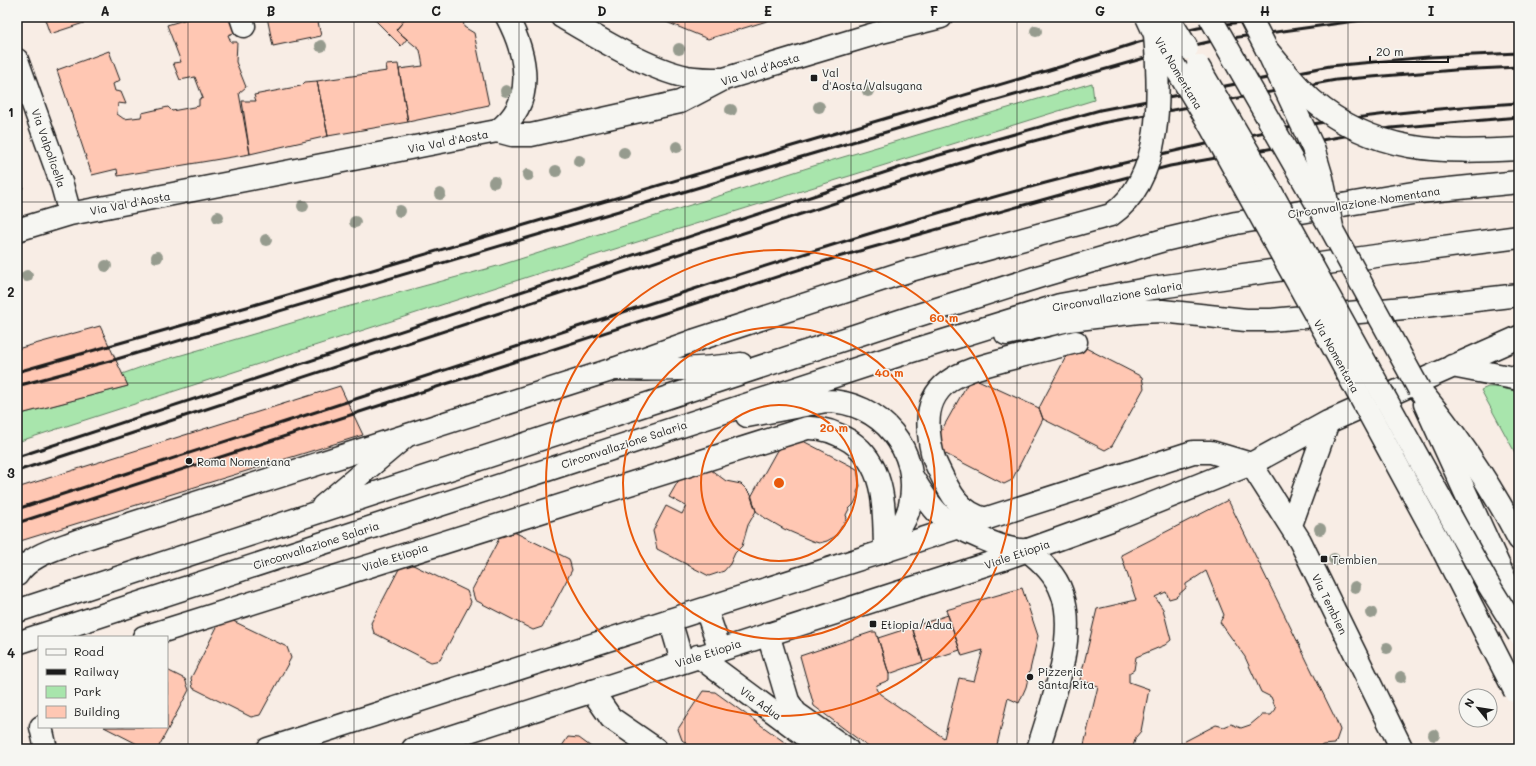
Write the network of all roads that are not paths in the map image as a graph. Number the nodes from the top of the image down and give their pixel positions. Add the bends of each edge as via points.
1 (507, 17) edge
2 (562, 17) edge
3 (941, 17) edge
4 (1210, 17) edge
5 (1250, 17) edge
6 (1156, 22) edge
7 (879, 25) edge
8 (1267, 50) junction
9 (17, 60) edge
10 (724, 79) junction
11 (496, 131) junction
12 (1519, 148) edge
13 (1519, 182) edge
14 (70, 214) junction
15 (17, 230) edge
16 (1333, 232) junction
17 (1519, 237) edge
18 (1519, 295) edge
19 (1519, 337) edge
20 (1076, 342) dead end
21 (932, 344) junction
22 (802, 355) junction
23 (1452, 366) junction
24 (614, 370) junction
25 (1519, 379) edge
26 (1419, 389) junction
27 (702, 419) junction
28 (1328, 422) junction
29 (406, 436) junction
30 (1251, 464) junction
31 (911, 476) junction
32 (314, 514) junction
33 (986, 519) junction
34 (1290, 525) junction
35 (960, 527) junction
36 (1519, 539) edge
37 (1027, 550) junction
38 (885, 551) junction
39 (17, 575) edge
40 (706, 609) junction
41 (1519, 610) edge
42 (17, 611) edge
43 (670, 620) junction
44 (768, 634) junction
45 (1519, 634) edge
46 (38, 636) edge
47 (38, 636) edge
48 (147, 636) edge
49 (17, 643) edge
50 (720, 650) junction
51 (690, 659) junction
52 (592, 691) junction
53 (1517, 695) edge
54 (796, 714) junction
55 (41, 728) edge
56 (819, 746) edge
57 (46, 749) edge
58 (268, 749) edge
59 (413, 749) edge
60 (656, 749) edge
61 (847, 749) edge
62 (1038, 749) edge
63 (1402, 749) edge

1 - 11 main road via 521,54 525,81 519,107 510,120
2 - 10 main road via 626,52 670,72 701,79
3 - 7 main road, Via Val d'Aosta
4 - 16 main road, bridge
5 - 8 main road, bridge
6 - 24 main road, bridge via 1158,85 1150,155 1137,188 1123,206 1111,215 911,270 693,341
6 - 45 main road, Via Nomentana, bridge via 1193,57 1263,177 1488,584
6 - 53 main road, Via Nomentana, bridge via 1440,544
7 - 10 main road, Via Val d'Aosta
8 - 12 main road, bridge via 1313,100 1346,124 1368,135 1392,143 1437,150
8 - 16 main road, bridge via 1313,148
9 - 14 main road, Via Valpolicella
10 - 11 main road, Via Val d'Aosta via 680,102 632,113 531,135 512,135
11 - 14 main road, Via Val d'Aosta
13 - 22 main road, Circonvallazione Nomentana via 1419,192 1236,223 1164,240 1041,276
14 - 15 main road, Via Val d'Aosta
16 - 26 main road, bridge
17 - 21 main road, Circonvallazione Salaria via 1141,290 1060,305
18 - 21 main road via 1416,308 1271,320 1246,320 1162,311 1101,315 1017,332
19 - 23 main road
20 - 33 main road via 960,373 940,389 933,399 928,422 936,464 949,491 960,505
21 - 27 main road, Circonvallazione Salaria
22 - 24 main road via 713,368
22 - 32 main road
23 - 25 main road
23 - 28 main road, Viale Etiopia
24 - 29 main road
26 - 36 main road via 1484,477
26 - 41 main road
27 - 31 main road via 769,413 826,401 848,403 870,412 893,432 904,453
27 - 47 main road, Circonvallazione Salaria
28 - 30 main road, Viale Etiopia
28 - 34 main road
29 - 32 main road
29 - 39 main road via 48,552 28,563
30 - 33 main road via 1211,452 1193,452
30 - 34 main road, Via Tembien
30 - 37 main road, Viale Etiopia via 1121,517
31 - 35 main road via 933,508
31 - 38 main road via 908,512
32 - 42 main road
33 - 35 main road
34 - 63 main road, Via Tembien
35 - 37 main road via 1001,545 1019,551
35 - 38 main road
37 - 44 main road, Viale Etiopia
37 - 62 main road via 1046,567 1058,584 1066,613 1063,657
38 - 40 main road
38 - 48 main road, Viale Etiopia via 882,494 872,464 860,449 837,433 807,428
40 - 43 main road
40 - 50 main road
43 - 51 main road
43 - 58 main road
44 - 50 main road, Viale Etiopia
44 - 54 main road, Via Adua via 788,701
46 - 49 main road, Circonvallazione Salaria
50 - 51 main road, Viale Etiopia
51 - 52 main road, Viale Etiopia
51 - 56 main road, Via Adua
52 - 59 main road, Viale Etiopia
52 - 60 main road via 611,718
54 - 56 main road
54 - 61 main road, Via Adua
55 - 57 main road

